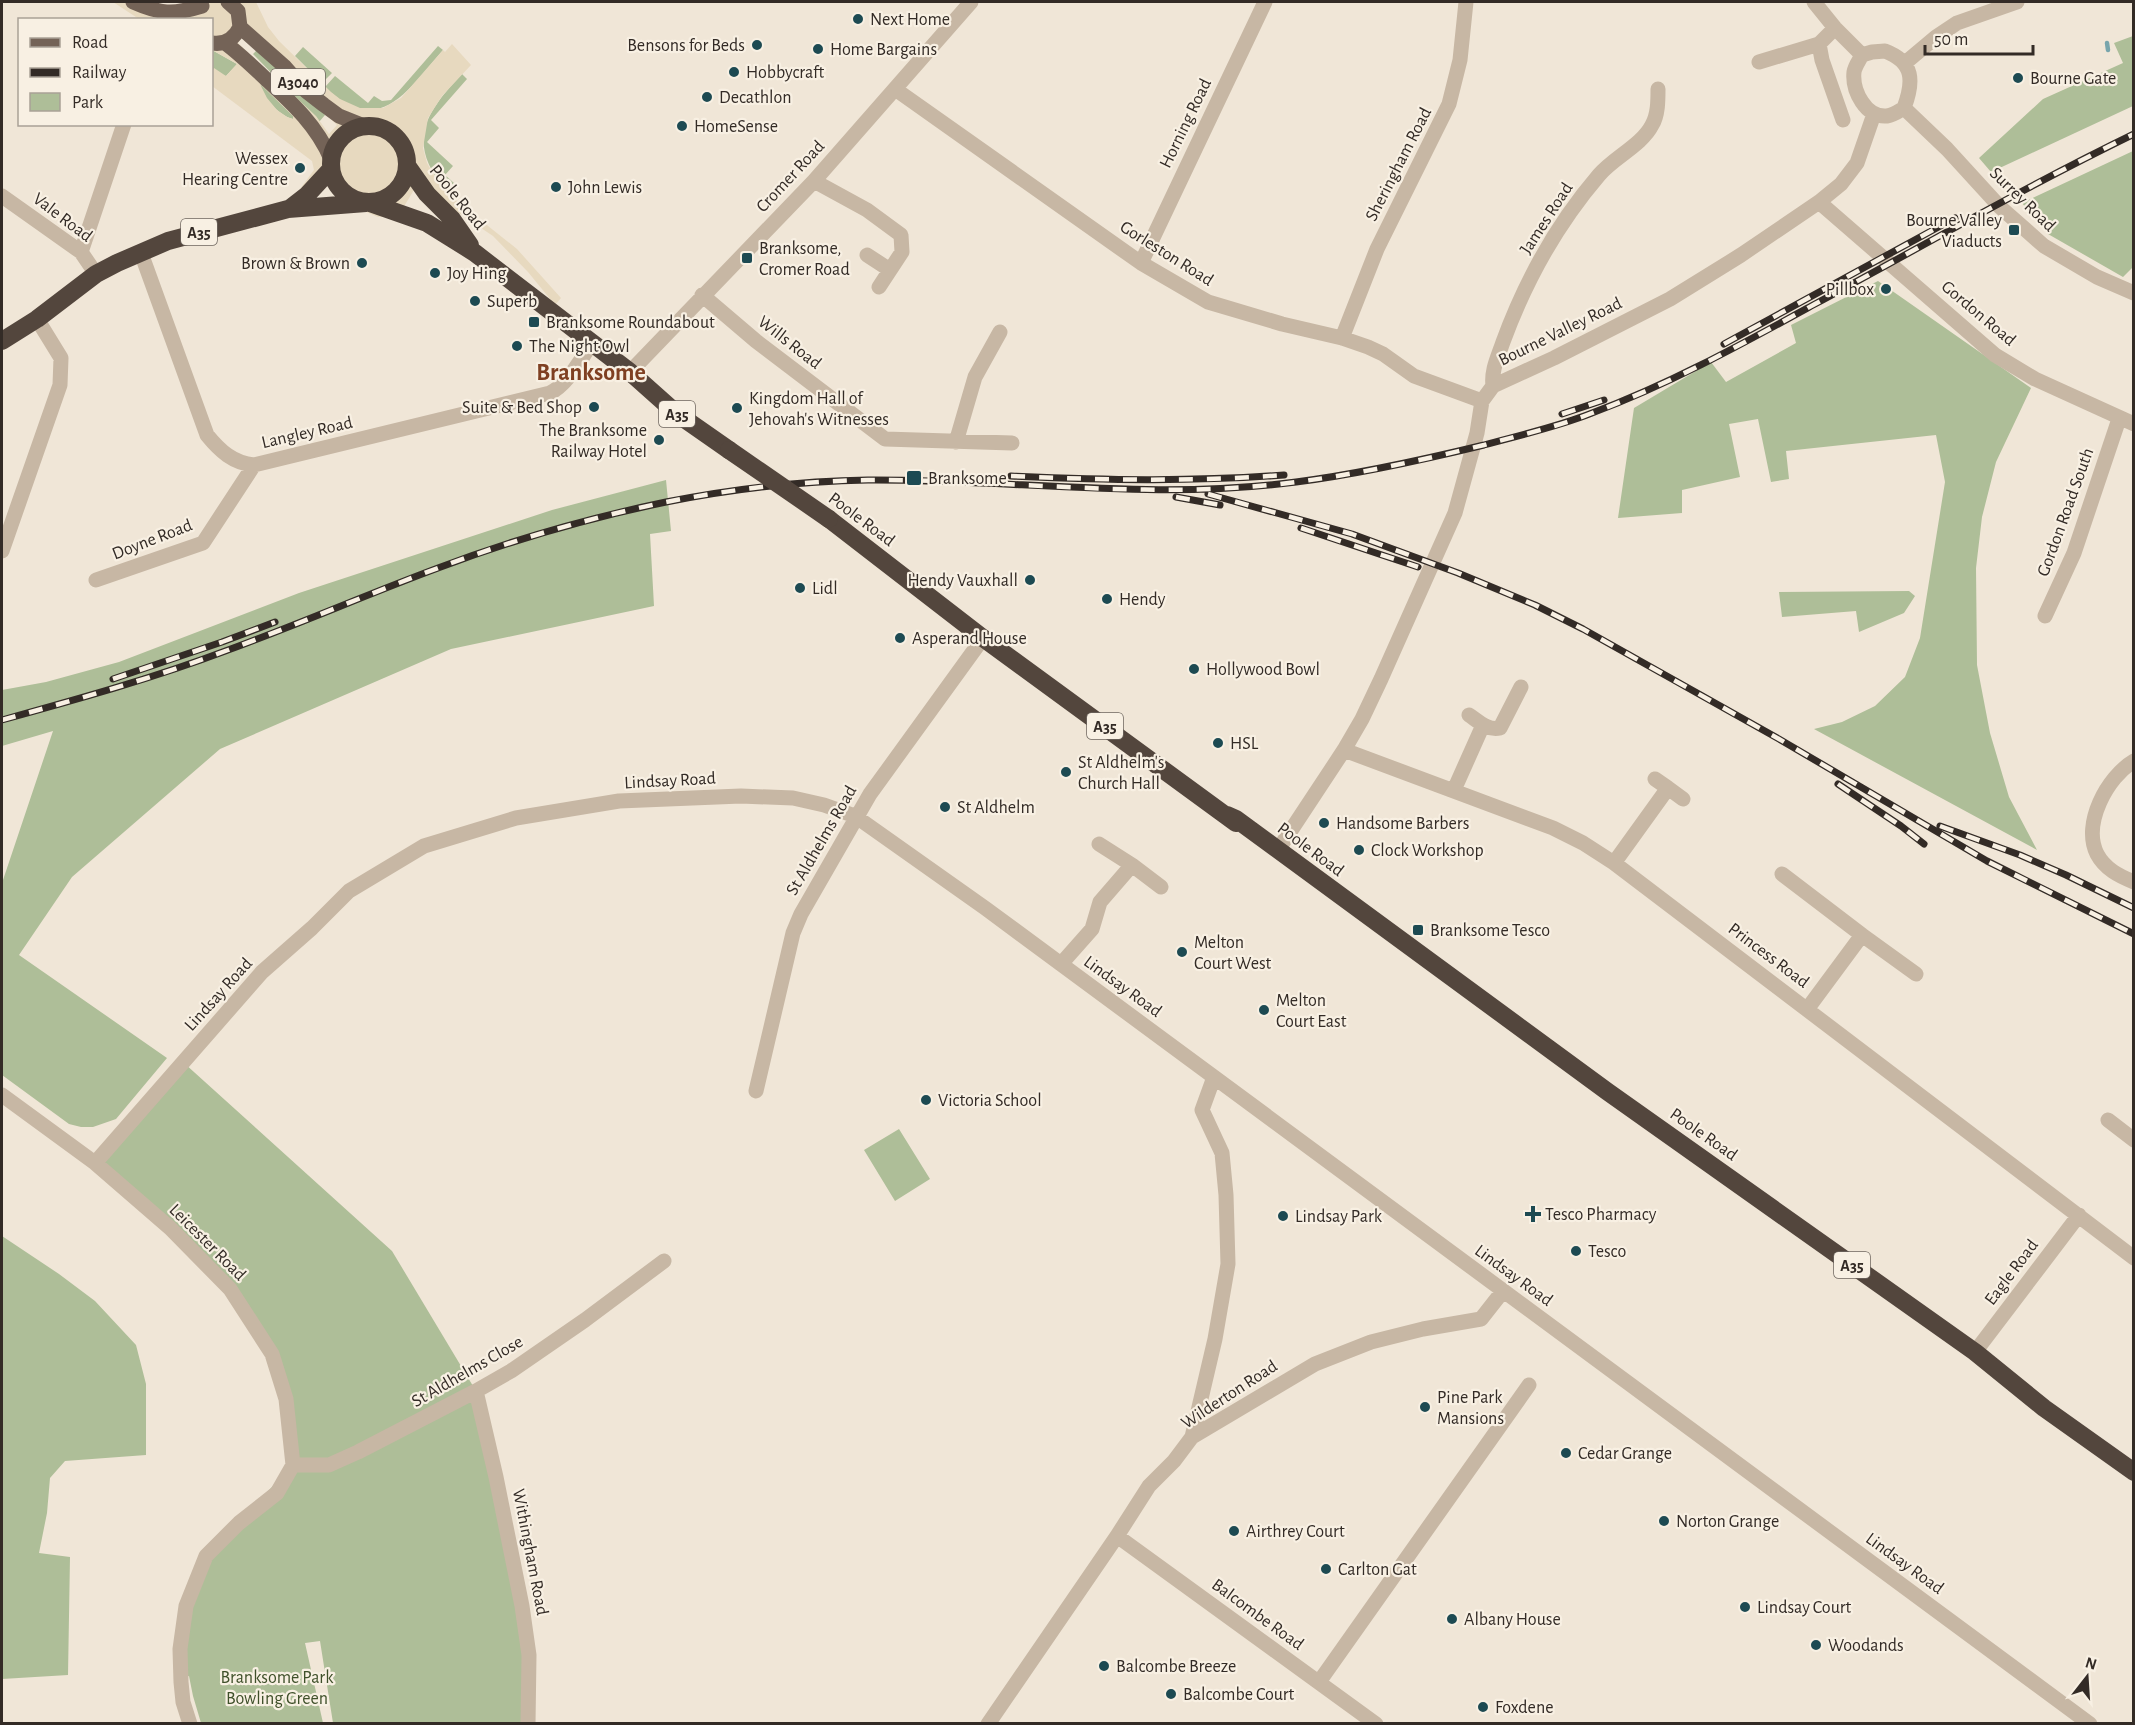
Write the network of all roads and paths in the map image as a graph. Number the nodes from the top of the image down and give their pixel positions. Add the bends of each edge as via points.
1 (127, 2) edge
2 (133, 2) edge
3 (971, 2) edge
4 (1265, 2) edge
5 (1466, 2) edge
6 (1814, 2) edge
7 (2017, 2) edge
8 (235, 5) edge
9 (202, 9) edge
10 (146, 18) edge
11 (240, 27) junction
12 (1835, 28) junction
13 (218, 43) edge
14 (1819, 44) junction
15 (1862, 55) junction
16 (1759, 62) dead end
17 (1905, 63) junction
18 (895, 89) junction
19 (1658, 89) dead end
20 (1904, 108) junction
21 (1874, 114) junction
22 (1843, 120) dead end
23 (123, 126) edge
24 (364, 126) junction
25 (331, 164) junction
26 (408, 167) junction
27 (814, 181) junction
28 (2, 196) edge
29 (1819, 202) junction
30 (368, 203) junction
31 (288, 209) junction
32 (81, 252) junction
33 (141, 253) junction
34 (475, 253) junction
35 (867, 255) dead end
36 (1141, 263) junction
37 (890, 270) junction
38 (96, 274) junction
39 (879, 287) dead end
40 (2133, 293) edge
41 (702, 296) junction
42 (38, 319) junction
43 (1000, 332) dead end
44 (1342, 338) junction
45 (2, 341) edge
46 (592, 343) junction
47 (630, 372) junction
48 (1493, 386) junction
49 (1482, 401) junction
50 (2126, 422) edge
51 (956, 442) junction
52 (1012, 443) dead end
53 (254, 465) junction
54 (2, 551) edge
55 (96, 580) dead end
56 (2045, 616) dead end
57 (983, 638) junction
58 (1521, 687) dead end
59 (1469, 715) dead end
60 (1483, 725) junction
61 (1344, 750) junction
62 (2133, 761) edge
63 (1454, 790) junction
64 (1683, 799) dead end
65 (855, 816) junction
66 (1099, 844) dead end
67 (1274, 847) junction
68 (1614, 863) junction
69 (1132, 865) junction
70 (1782, 874) dead end
71 (2133, 882) edge
72 (1161, 887) dead end
73 (1862, 935) junction
74 (1060, 964) junction
75 (1916, 974) dead end
76 (1808, 1008) junction
77 (1214, 1077) junction
78 (756, 1091) dead end
79 (2, 1095) edge
80 (2108, 1120) dead end
81 (2130, 1132) edge
82 (95, 1163) junction
83 (2079, 1215) junction
84 (2133, 1258) edge
85 (664, 1261) dead end
86 (1503, 1290) junction
87 (1975, 1352) junction
88 (1529, 1385) dead end
89 (476, 1391) junction
90 (1192, 1437) junction
91 (293, 1464) junction
92 (2133, 1472) edge
93 (1117, 1536) junction
94 (1319, 1682) junction
95 (2072, 1718) edge
96 (190, 1724) edge
97 (528, 1724) edge
98 (988, 1724) edge
99 (1376, 1724) edge
100 (2090, 1724) edge

1 - 10 main road
2 - 9 main road via 153,11 172,13
3 - 18 street, Cromer Road
4 - 36 street, Horning Road
5 - 44 street, Sheringham Road via 1460,60 1449,104 1377,249
6 - 12 street
7 - 17 street via 1957,23
8 - 11 main road
11 - 13 main road via 232,39
11 - 24 main road, A3040 via 315,98 339,116
12 - 14 street
12 - 15 street
13 - 25 main road, A3040 via 242,55 306,117 323,141
14 - 16 street
14 - 22 street
15 - 17 street via 1885,51
15 - 21 street via 1854,69 1857,94 1863,106
17 - 20 street via 1911,84
18 - 27 street, Cromer Road
18 - 36 street, Gorleston Road
19 - 48 street, James Road via 1652,126 1601,173 1543,254 1510,322 1491,374
20 - 21 street via 1886,116
20 - 40 street, Surrey Road via 2000,207 2044,246
21 - 29 street, Bourne Valley Road via 1857,163 1841,184
23 - 32 street
24 - 25 highway via 342,137 334,147
24 - 26 highway via 377,126 398,138
25 - 30 highway via 340,189
25 - 31 highway, A35 via 308,195
26 - 30 highway via 401,188 382,202
26 - 34 highway, Poole Road
27 - 37 street via 867,210 900,236 902,252
27 - 41 street, Cromer Road
28 - 32 street, Vale Road
29 - 48 street, Bourne Valley Road via 1670,299
29 - 50 street, Gordon Road via 1995,355 2035,379
30 - 31 highway, A35
30 - 34 highway, Poole Road / A35 via 427,223
31 - 33 highway, A35 via 168,241
32 - 38 street, Vale Road
33 - 38 highway, A35
33 - 53 street, Langley Road via 207,435 233,460
34 - 46 highway, Poole Road / A35
35 - 37 street
36 - 44 street, Gorleston Road via 1208,302
37 - 39 street
38 - 42 highway, A35
41 - 47 street, Cromer Road
41 - 51 street, Wills Road via 885,440
42 - 45 highway, A35
42 - 54 street via 61,358 60,385
43 - 51 street via 975,377
44 - 49 street, Gorleston Road via 1383,354 1429,383
46 - 47 highway, Poole Road / A35
46 - 53 street, Langley Road via 564,382 550,393
47 - 57 highway, Poole Road / A35, bridge via 676,413 829,519
48 - 49 street, Bourne Valley Road
49 - 61 street, Bourne Valley Road via 1455,513 1382,679
50 - 56 street, Gordon Road South
51 - 52 street, Wills Road
53 - 55 street, Doyne Road via 203,543
57 - 65 street, St Aldhelms Road
57 - 67 highway, Poole Road / A35
58 - 60 street via 1500,728
59 - 60 street
60 - 63 street
61 - 63 street, Princess Road
61 - 67 street, Bourne Valley Road
62 - 71 street via 2105,791 2091,828 2097,854 2112,872
63 - 68 street, Princess Road via 1553,828
64 - 68 street via 1662,784
65 - 74 street, Lindsay Road
65 - 78 street, St Aldhelms Road via 793,933
65 - 82 street, Lindsay Road via 794,798 766,796 619,801 516,818 424,846 349,891 262,972
66 - 69 street
67 - 87 highway, Poole Road / A35 via 1636,1112
68 - 76 street, Princess Road
69 - 72 street
69 - 74 street via 1100,902 1092,929
70 - 73 street
73 - 75 street
73 - 76 street
74 - 77 street, Lindsay Road
76 - 83 street, Princess Road
77 - 86 street, Lindsay Road
77 - 90 street via 1202,1110 1222,1153 1228,1264
79 - 82 street, Leicester Road
80 - 81 street
82 - 91 street, Leicester Road via 170,1228 230,1288 272,1354 286,1399
83 - 84 street, Princess Road
83 - 87 street, Eagle Road
85 - 89 street, St Aldhelms Close via 585,1320
86 - 90 street, Wilderton Road via 1481,1319 1371,1342 1315,1364
86 - 95 street, Lindsay Road
87 - 92 highway, Poole Road / A35
88 - 94 street
89 - 91 street, St Aldhelms Close via 329,1465
89 - 97 street, Withingham Road via 522,1606 529,1655
90 - 93 street, Wilderton Road via 1149,1486
91 - 96 street via 277,1493 206,1556 186,1606 180,1649 183,1702
93 - 94 street, Balcombe Road
93 - 98 street, Wilderton Road
94 - 99 street, Balcombe Road
95 - 100 street, Lindsay Road

